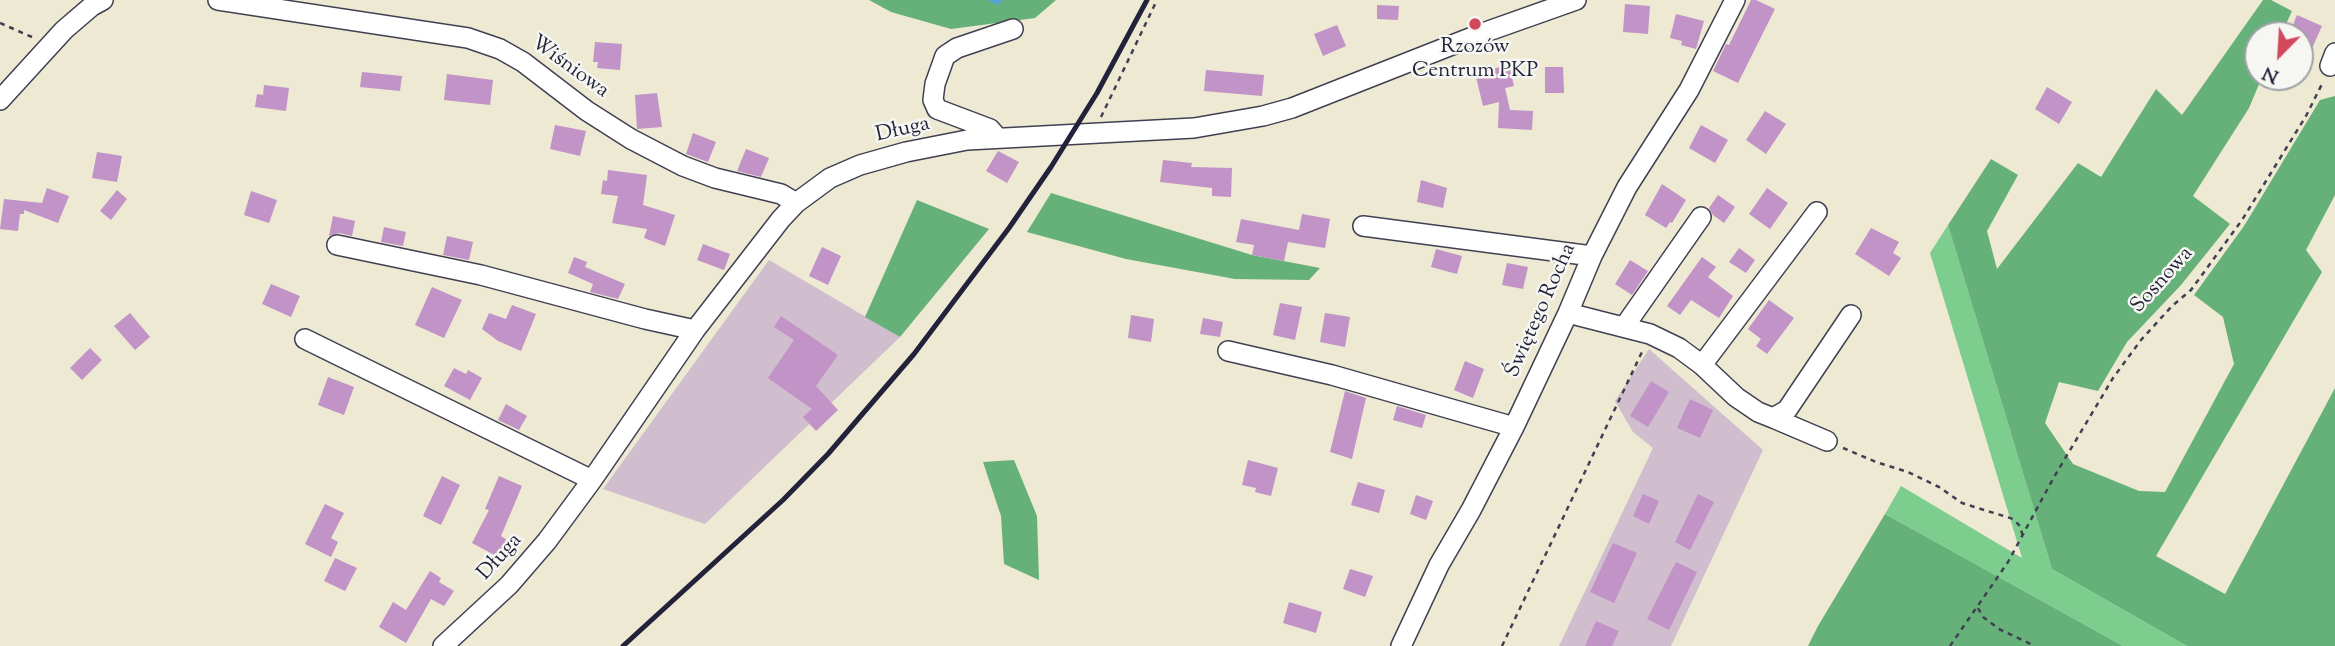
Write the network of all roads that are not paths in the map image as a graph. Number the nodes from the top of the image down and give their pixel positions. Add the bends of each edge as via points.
1 (103, 0) edge
2 (218, 0) edge
3 (1576, 0) edge
4 (1735, 0) edge
5 (1013, 29) dead end
6 (0, 100) edge
7 (998, 138) junction
8 (796, 203) junction
9 (1817, 212) dead end
10 (1701, 217) dead end
11 (1363, 226) dead end
12 (337, 245) dead end
13 (1592, 256) junction
14 (1568, 313) junction
15 (1851, 315) dead end
16 (1624, 327) junction
17 (695, 330) junction
18 (305, 339) dead end
19 (1228, 351) dead end
20 (1702, 365) junction
21 (1773, 418) junction
22 (1514, 427) junction
23 (1827, 441) road end
24 (592, 480) junction
25 (443, 646) edge
26 (1401, 646) edge

1 - 6 street via 73,22
2 - 8 street, Wiśniowa via 468,38 500,49 587,111 683,166 781,194
3 - 7 street, Długa via 1262,116 1194,128
4 - 13 street, Świętego Rocha via 1689,90 1642,162
5 - 7 street via 945,56 935,84 937,109 990,129
7 - 8 street, Długa via 967,140 860,164 830,178
8 - 17 street, Długa
9 - 20 street
10 - 16 street
11 - 13 street
12 - 17 street via 481,275
13 - 14 street, Świętego Rocha
14 - 16 street
14 - 22 street, Świętego Rocha
15 - 21 street via 1787,410
16 - 20 street via 1679,348
17 - 24 street, Długa
18 - 24 street
19 - 22 street via 1332,375
20 - 21 street via 1736,397
21 - 23 street
22 - 26 street, Świętego Rocha
24 - 25 street, Długa via 509,585

